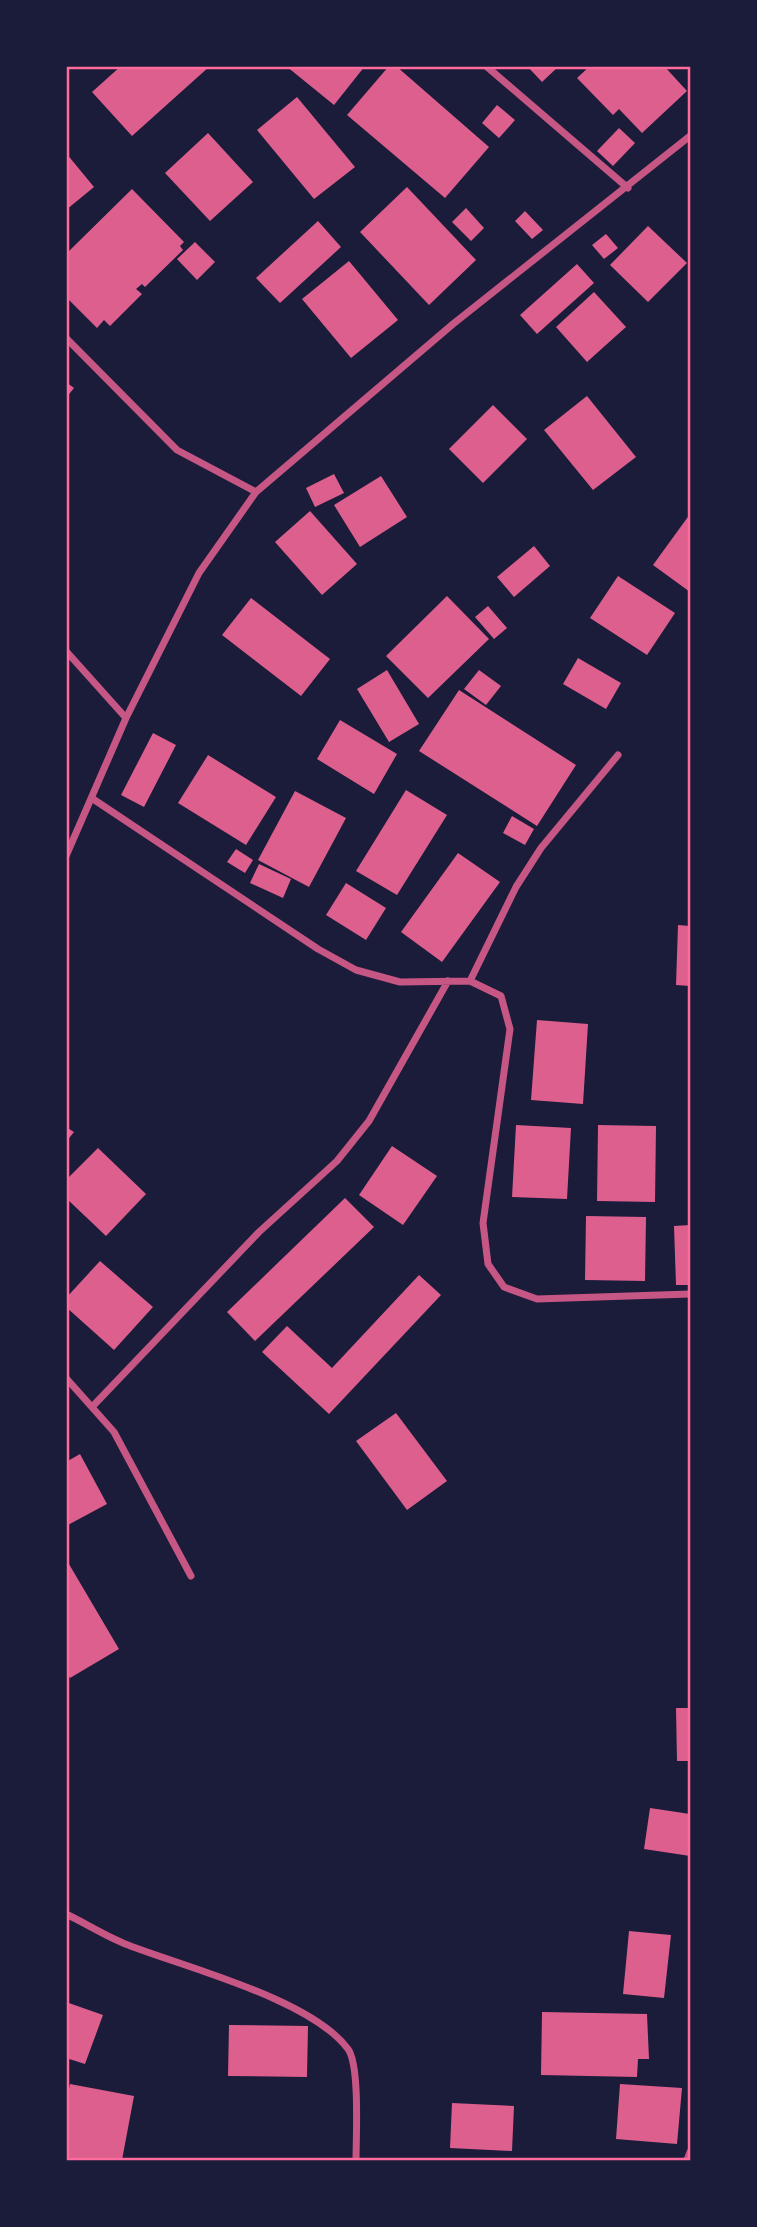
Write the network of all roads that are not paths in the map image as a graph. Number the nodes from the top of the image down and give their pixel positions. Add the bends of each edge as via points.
1 (486, 66) edge
2 (691, 136) edge
3 (628, 188) junction
4 (66, 338) edge
5 (256, 492) junction
6 (66, 651) edge
7 (126, 718) junction
8 (618, 755) dead end
9 (93, 799) junction
10 (66, 856) edge
11 (447, 981) junction
12 (470, 981) junction
13 (691, 1294) edge
14 (66, 1378) edge
15 (92, 1407) junction
16 (191, 1576) dead end
17 (66, 1914) edge
18 (691, 2152) edge
19 (356, 2161) edge
20 (687, 2161) edge

1 - 3 street
2 - 3 street
3 - 5 street via 453,324
4 - 5 street via 177,450
5 - 7 street via 199,573
6 - 7 street
7 - 9 street
8 - 12 street via 541,848 516,887
9 - 10 street
9 - 11 street via 356,970 400,982
11 - 12 street
11 - 15 street via 369,1121 337,1161 259,1232
12 - 13 street via 501,996 510,1029 483,1223 488,1264 504,1287 537,1299
14 - 15 street
15 - 16 street via 114,1432
17 - 19 street via 126,1944 224,1978 318,2020 350,2051 357,2104
18 - 20 street

